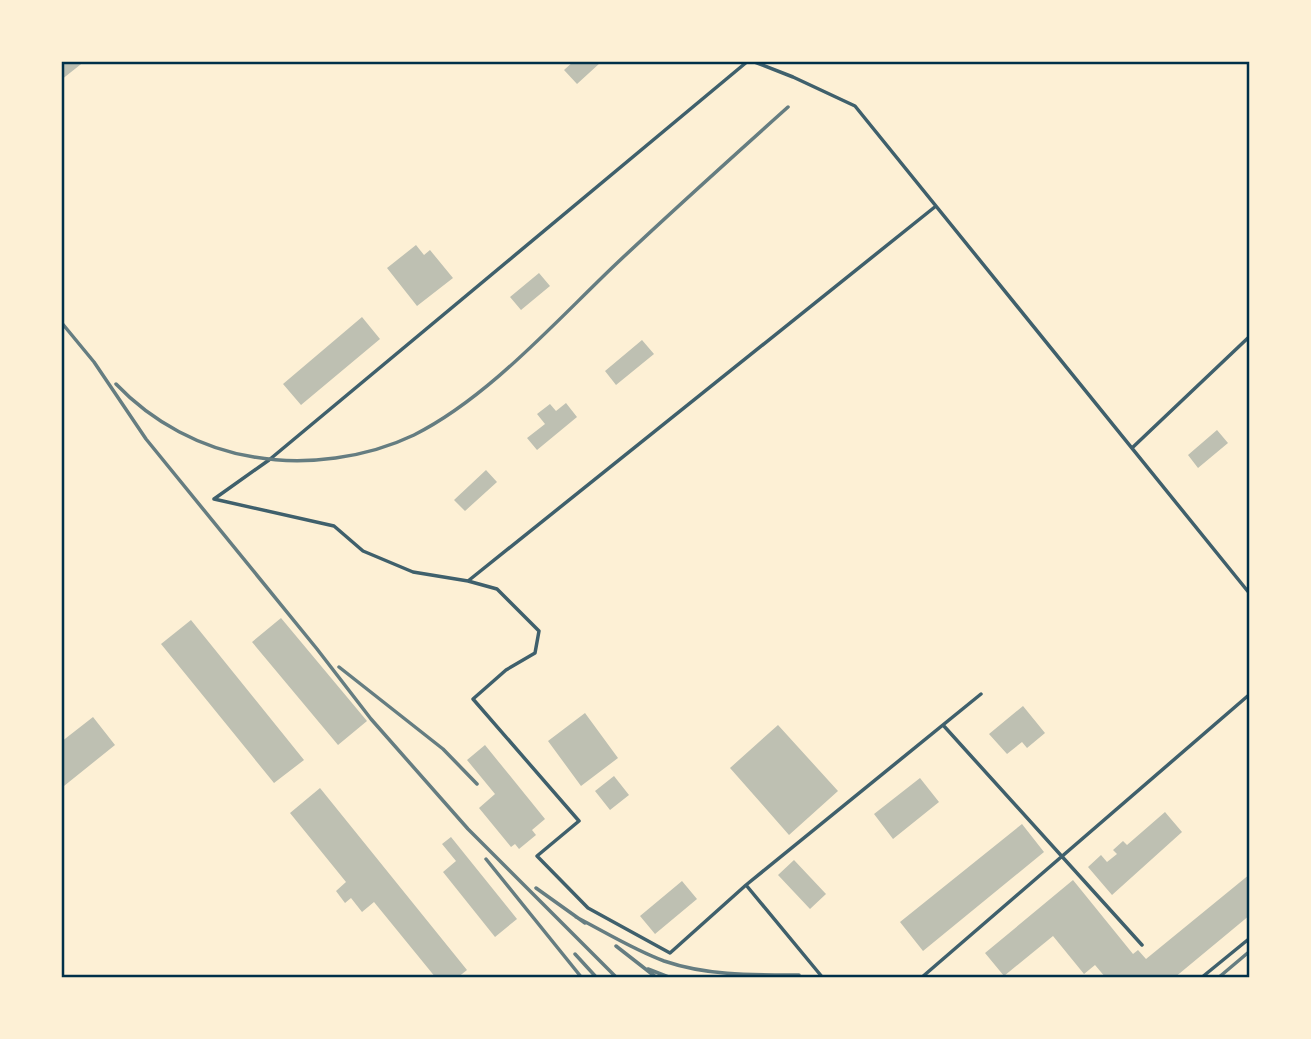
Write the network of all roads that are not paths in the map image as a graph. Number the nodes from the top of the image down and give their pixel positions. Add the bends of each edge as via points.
1 (750, 61) edge
2 (936, 206) junction
3 (1250, 335) edge
4 (1244, 341) junction
5 (1250, 343) edge
6 (1132, 448) junction
7 (468, 580) junction
8 (1250, 594) edge
9 (981, 694) dead end
10 (1250, 694) edge
11 (943, 725) junction
12 (1062, 856) junction
13 (746, 885) junction
14 (1250, 938) edge
15 (1142, 945) dead end
16 (823, 978) edge
17 (921, 978) edge
18 (1201, 978) edge

1 - 2 lane via 855,106
1 - 7 lane via 270,460 214,499 334,526 363,551 412,572
2 - 6 lane
2 - 7 lane
3 - 4 lane
4 - 5 lane
4 - 6 lane
6 - 8 lane
7 - 13 lane via 497,589 540,631 535,653 506,670 473,699 579,821 537,856 542,862 587,908 670,953
9 - 11 lane
10 - 12 lane
11 - 12 lane
11 - 13 lane
12 - 15 lane
12 - 17 lane
13 - 16 lane
14 - 18 lane

